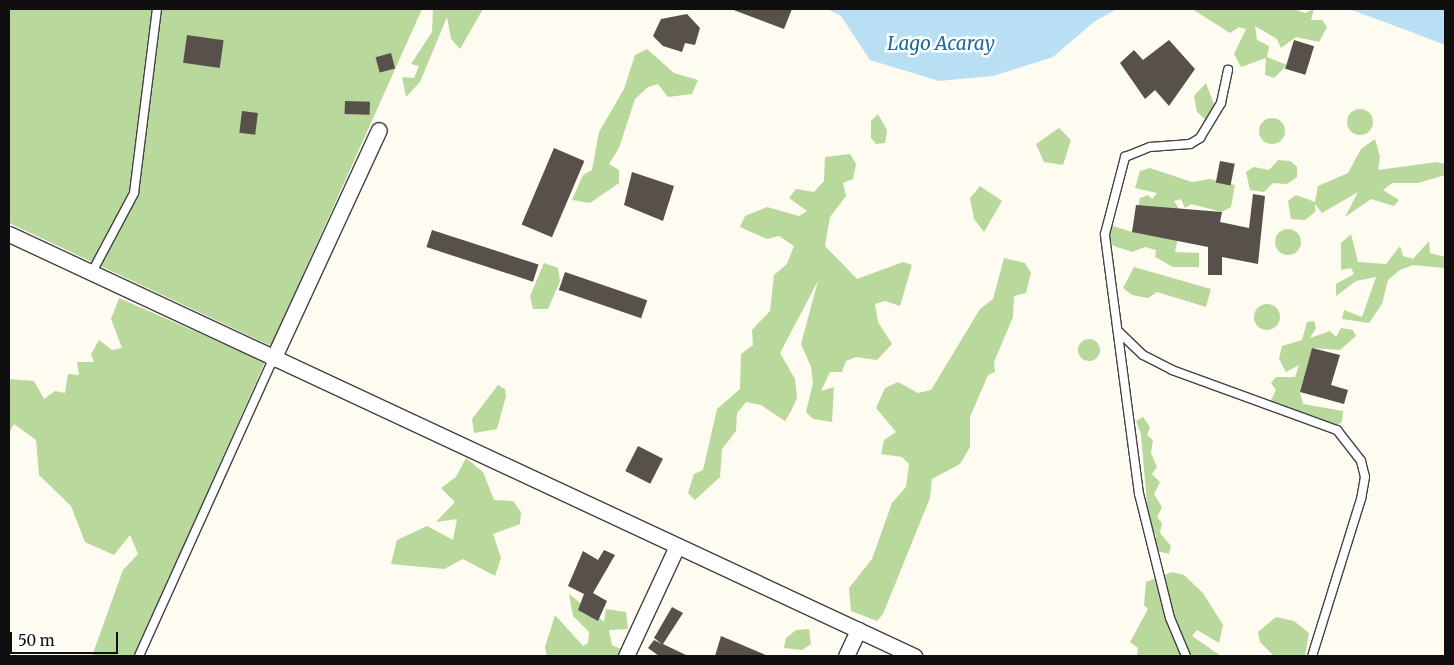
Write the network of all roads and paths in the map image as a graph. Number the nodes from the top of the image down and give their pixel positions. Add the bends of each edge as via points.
1 (157, 9) edge
2 (1228, 70) dead end
3 (379, 130) dead end
4 (9, 234) edge
5 (91, 274) junction
6 (1118, 332) junction
7 (273, 359) junction
8 (677, 546) junction
9 (858, 630) junction
10 (139, 656) edge
11 (626, 656) edge
12 (846, 656) edge
13 (914, 656) edge
14 (1186, 656) edge
15 (1312, 656) edge

1 - 5 lane via 134,192
2 - 6 lane via 1221,103 1200,138 1190,144 1132,151 1120,164 1105,234
3 - 7 street
4 - 5 street
5 - 7 street
6 - 14 lane via 1139,494 1170,618
6 - 15 lane via 1143,355 1172,370 1337,430 1362,461 1365,477 1361,499
7 - 8 street
7 - 10 lane
8 - 9 street
8 - 11 street
9 - 12 street
9 - 13 street

